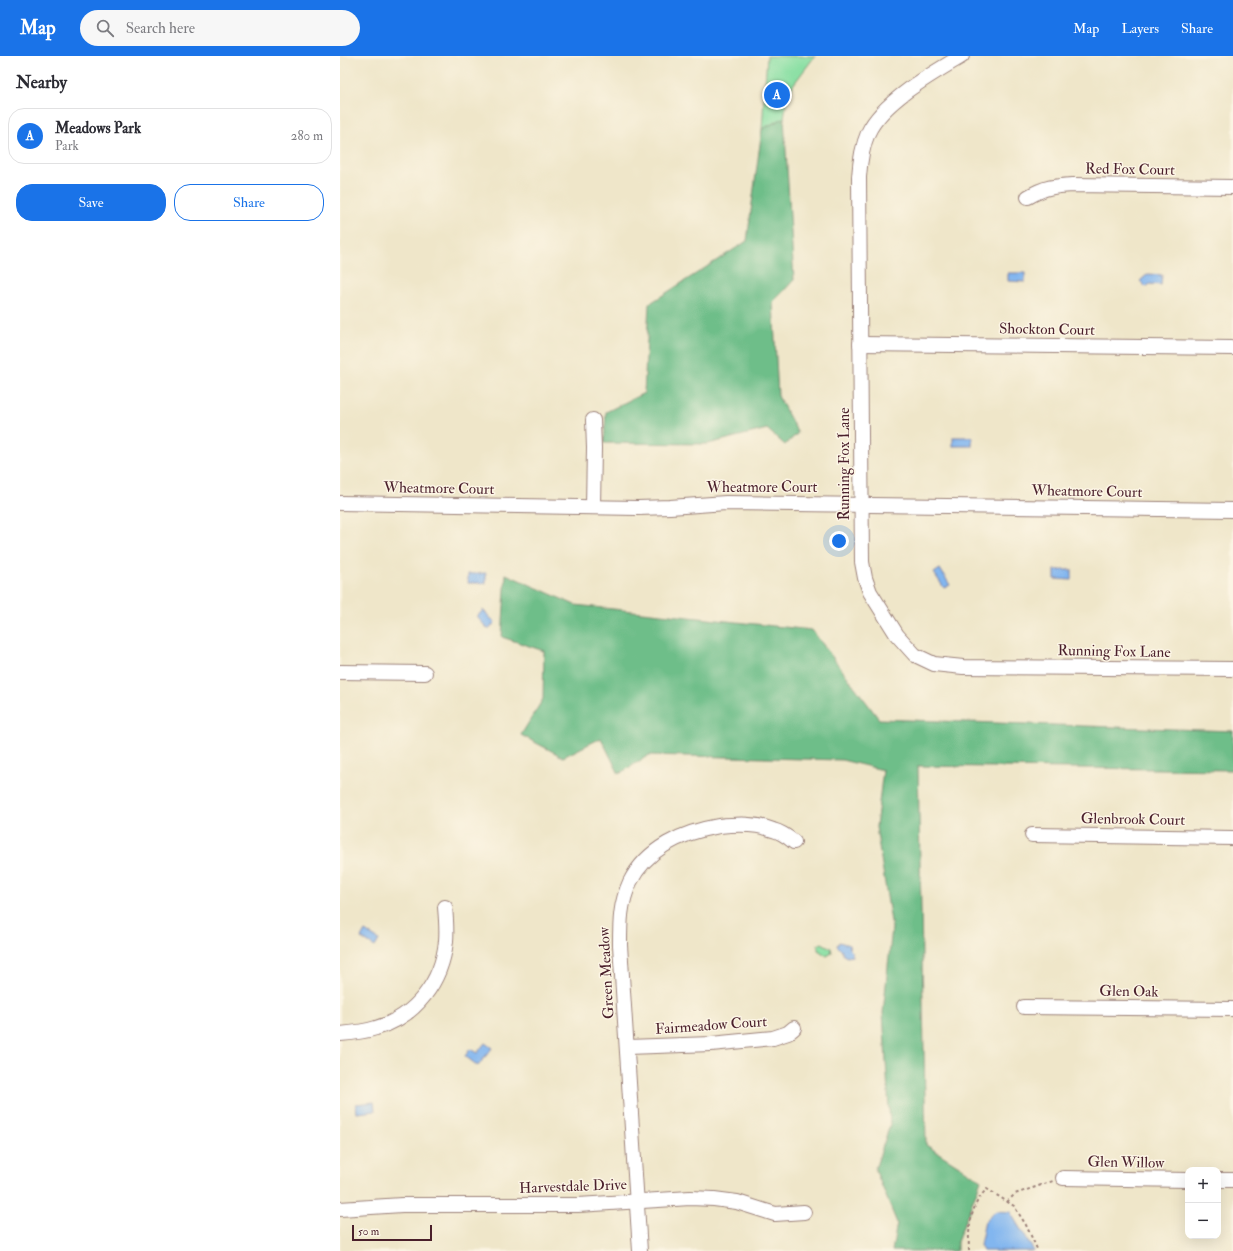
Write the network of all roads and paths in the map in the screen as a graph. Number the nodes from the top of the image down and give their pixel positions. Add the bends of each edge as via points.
1 (962, 56) edge
2 (1233, 187) edge
3 (1028, 197) dead end
4 (860, 344) junction
5 (1233, 348) edge
6 (593, 420) dead end
7 (340, 503) edge
8 (861, 505) junction
9 (593, 507) junction
10 (1233, 510) edge
11 (1233, 669) edge
12 (340, 672) edge
13 (425, 672) dead end
14 (1032, 835) dead end
15 (1233, 838) edge
16 (794, 842) dead end
17 (445, 907) dead end
18 (1024, 1006) dead end
19 (1233, 1009) edge
20 (794, 1028) dead end
21 (340, 1034) edge
22 (628, 1047) junction
23 (1064, 1178) joint
24 (1185, 1180) edge
25 (1221, 1180) edge
26 (1233, 1180) edge
27 (637, 1201) junction
28 (1007, 1202) junction
29 (340, 1209) edge
30 (804, 1212) dead end
31 (640, 1251) edge
32 (969, 1251) edge
33 (1038, 1251) edge

1 - 4 street, Running Fox Lane via 887,107 877,118 863,146 859,178
2 - 3 street, Red Fox Court via 1073,185 1042,189
4 - 5 street, Shockton Court
4 - 8 street, Running Fox Lane
6 - 9 street
7 - 9 street, Wheatmore Court
8 - 9 street, Wheatmore Court via 726,503 670,507
8 - 10 street, Wheatmore Court
8 - 11 street, Running Fox Lane via 862,562 870,592 896,635 915,655 934,664 963,667
12 - 13 street
14 - 15 street, Glenbrook Court
16 - 22 street, Green Meadow via 777,831 757,825 733,824 709,828 670,841 657,850 640,868 625,896 620,920
17 - 21 street via 444,955 428,992 413,1008 391,1023 366,1031
18 - 19 street, Glen Oak
20 - 22 street, Fairmeadow Court via 773,1038 711,1044
22 - 27 street, Green Meadow
23 - 24 street, Glen Willow
23 - 28 path via 1015,1194
25 - 26 street
27 - 29 street, Harvestdale Drive via 552,1206 402,1204
27 - 30 street, Harvestdale Drive via 714,1199 737,1202 775,1214
27 - 31 street, Green Meadow
28 - 32 path via 987,1189 980,1195 973,1210 968,1234
28 - 33 path via 1014,1206

